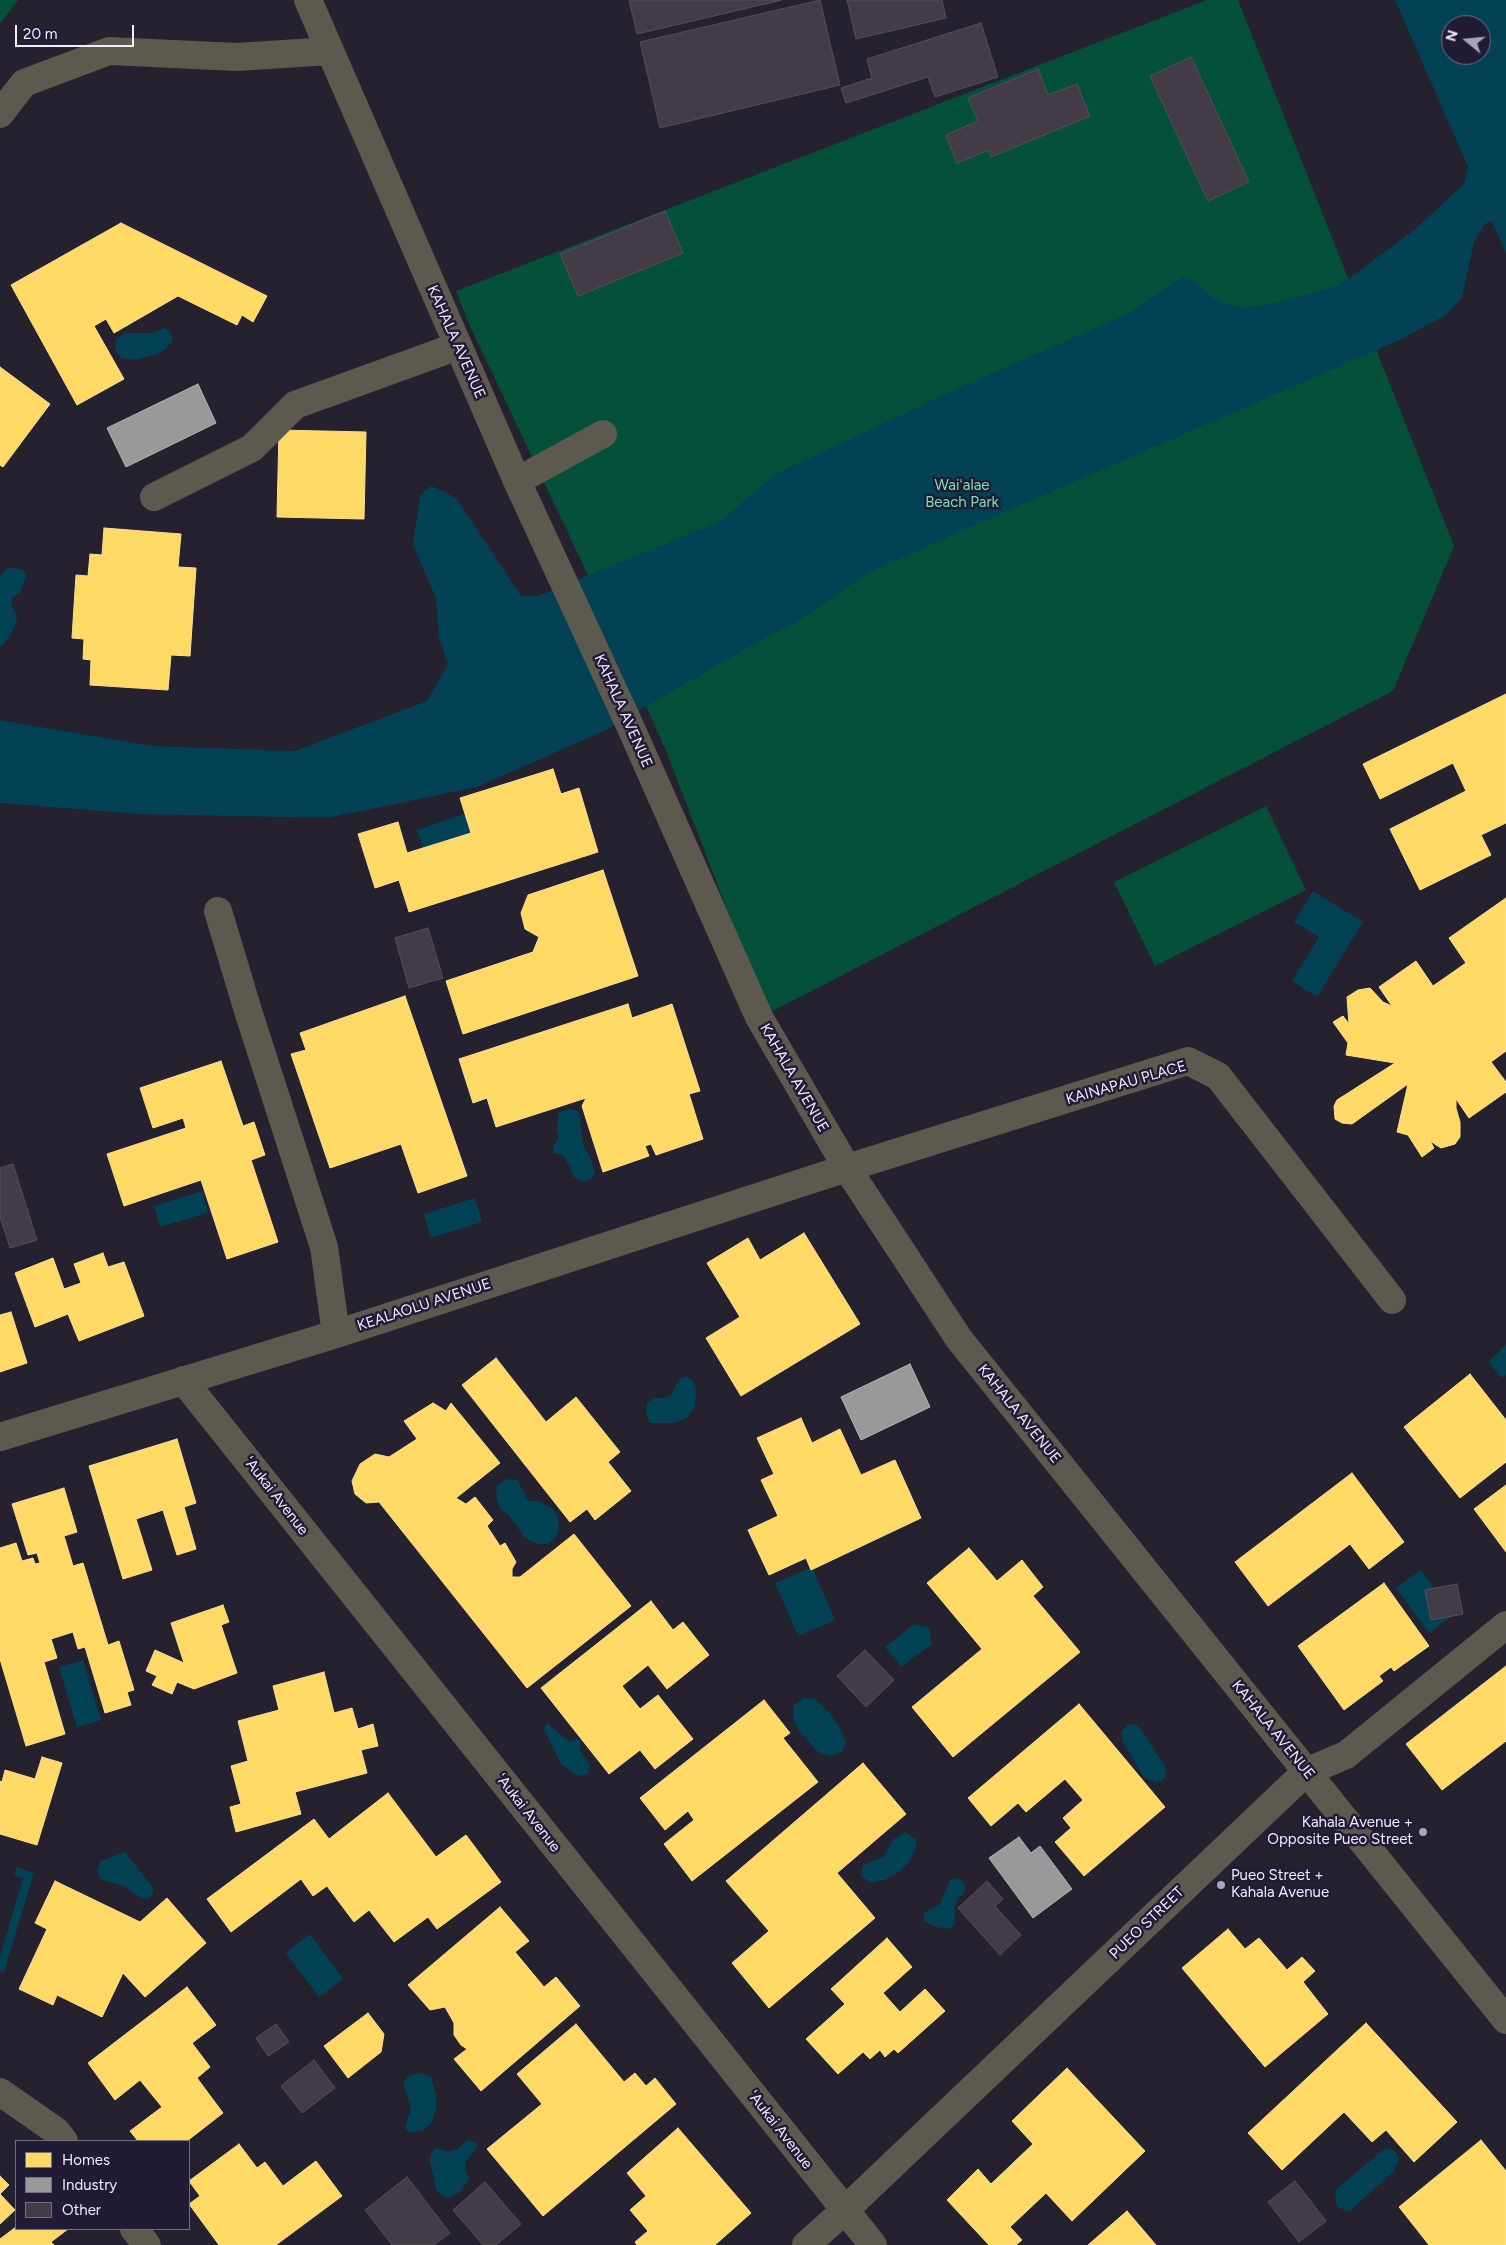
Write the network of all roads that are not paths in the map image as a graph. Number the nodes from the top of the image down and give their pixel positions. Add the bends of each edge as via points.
1 (308, 0) edge
2 (330, 51) junction
3 (0, 114) edge
4 (458, 346) junction
5 (603, 434) dead end
6 (517, 481) junction
7 (154, 497) dead end
8 (218, 911) dead end
9 (847, 1168) junction
10 (1392, 1300) dead end
11 (336, 1334) junction
12 (184, 1380) junction
13 (0, 1437) edge
14 (1506, 1625) edge
15 (1306, 1772) junction
16 (1506, 2020) edge
17 (0, 2092) edge
18 (63, 2140) edge
19 (844, 2211) junction
20 (135, 2230) edge
21 (147, 2245) edge
22 (806, 2245) edge
23 (873, 2245) edge

1 - 2 street, KAHALA AVENUE
2 - 3 street via 237,57 109,51 24,83
2 - 4 street, KAHALA AVENUE
4 - 6 street, KAHALA AVENUE
4 - 7 street via 295,405 252,448
5 - 6 street
6 - 9 street, KAHALA AVENUE via 759,1017
8 - 11 street via 324,1247
9 - 10 street, KAINAPAU PLACE via 1188,1062 1218,1076
9 - 11 street, KEALAOLU AVENUE
9 - 15 street, KAHALA AVENUE via 959,1339
11 - 12 street, KEALAOLU AVENUE
12 - 13 street, KEALAOLU AVENUE
12 - 19 street, ʻAukai Avenue
14 - 15 street, PUEO STREET via 1346,1755
15 - 16 street, KAHALA AVENUE
15 - 19 street, PUEO STREET
17 - 18 street via 56,2131
19 - 22 street, PUEO STREET
19 - 23 street, ʻAukai Avenue
20 - 21 street

